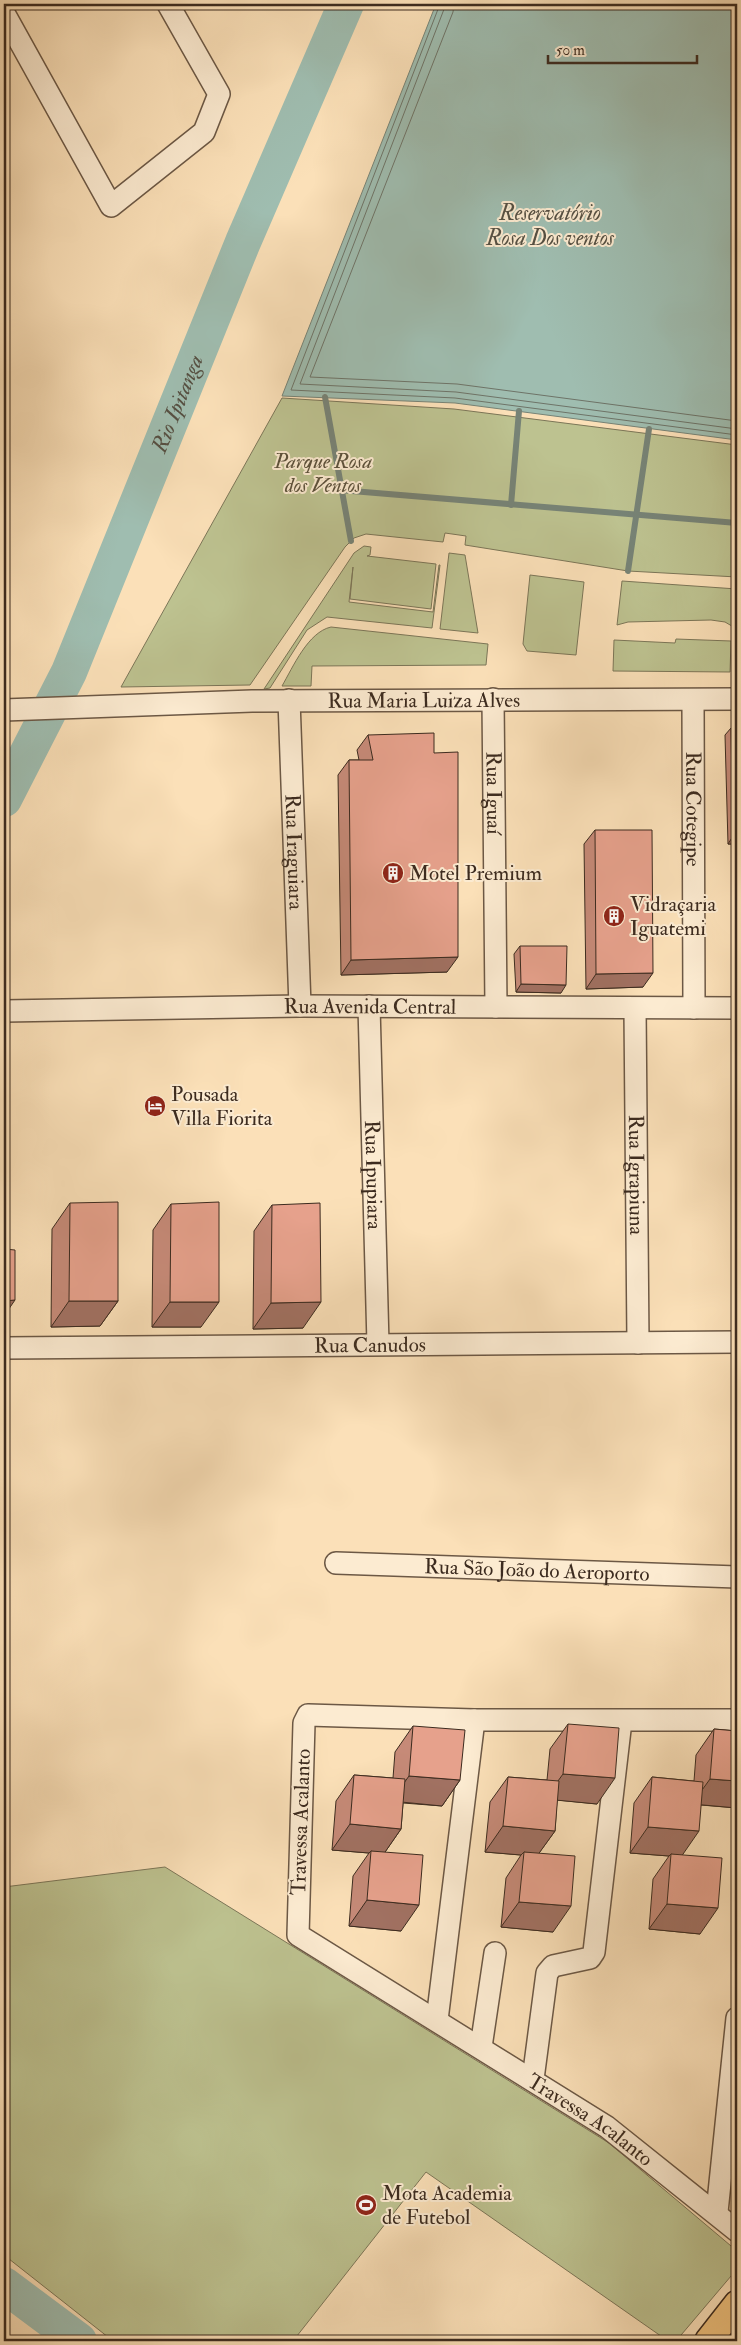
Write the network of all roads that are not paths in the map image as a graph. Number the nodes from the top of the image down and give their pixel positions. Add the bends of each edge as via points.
1 (168, 4) edge
2 (4, 13) edge
3 (493, 699) junction
4 (737, 699) edge
5 (289, 700) junction
6 (693, 700) junction
7 (4, 710) edge
8 (300, 1006) junction
9 (369, 1006) junction
10 (496, 1007) junction
11 (635, 1008) junction
12 (694, 1008) junction
13 (737, 1008) edge
14 (4, 1011) edge
15 (737, 1342) edge
16 (638, 1343) junction
17 (378, 1344) junction
18 (4, 1348) edge
19 (336, 1563) dead end
20 (737, 1577) edge
21 (474, 1720) junction
22 (737, 1720) edge
23 (621, 1721) junction
24 (495, 1952) dead end
25 (737, 2018) edge
26 (437, 2020) junction
27 (481, 2047) junction
28 (533, 2079) junction
29 (717, 2212) junction
30 (737, 2231) edge
31 (737, 2304) edge
32 (708, 2341) edge

1 - 2 street via 219,94 204,132 111,206
3 - 5 street, Rua Maria Luiza Alves
3 - 6 street, Rua Maria Luiza Alves
3 - 10 street, Rua Iguaí
4 - 6 street, Rua Maria Luiza Alves
5 - 7 street, Rua Maria Luiza Alves
5 - 8 street, Rua Iraguiara
6 - 12 street, Rua Cotegipe
8 - 9 street, Rua Avenida Central
8 - 14 street, Rua Avenida Central
9 - 10 street, Rua Avenida Central
9 - 17 street, Rua Ipupiara
10 - 11 street, Rua Avenida Central
11 - 12 street, Rua Avenida Central
11 - 16 street, Rua Igrapiuna
12 - 13 street, Rua Avenida Central
15 - 16 street, Rua Canudos
16 - 17 street, Rua Canudos
17 - 18 street, Rua Canudos
19 - 20 street, Rua São João do Aeroporto
21 - 23 street, Travessa Acalanto
21 - 26 street
21 - 26 street, Travessa Acalanto via 311,1714 304,1723 298,1935
22 - 23 street, Travessa Acalanto
23 - 28 street via 594,1952 590,1958 554,1966 547,1973
24 - 27 street
25 - 29 street
26 - 27 street, Travessa Acalanto
27 - 28 street, Travessa Acalanto
28 - 29 street, Travessa Acalanto via 607,2126
29 - 30 street, Travessa Acalanto
31 - 32 main road

